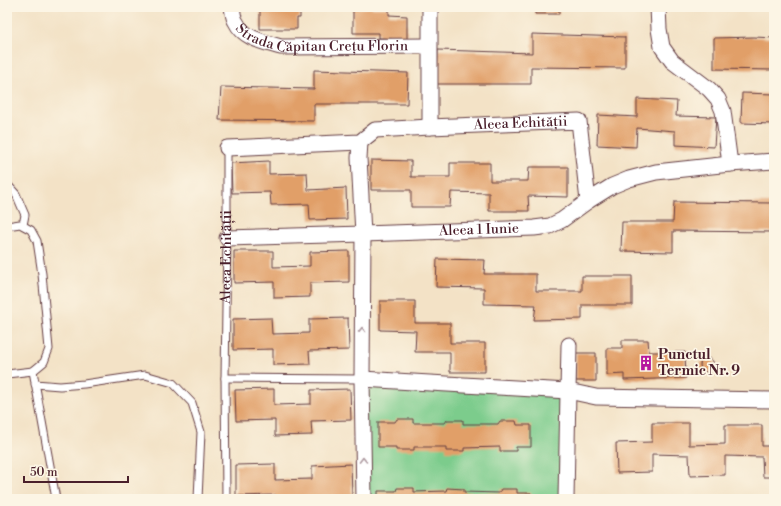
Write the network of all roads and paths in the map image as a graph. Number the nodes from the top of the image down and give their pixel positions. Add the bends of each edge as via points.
1 (232, 7) edge
2 (430, 7) edge
3 (658, 7) edge
4 (429, 46) junction
5 (430, 127) junction
6 (360, 142) junction
7 (227, 148) joint
8 (774, 161) edge
9 (730, 164) junction
10 (7, 184) edge
11 (588, 201) junction
12 (7, 226) edge
13 (23, 226) junction
14 (363, 234) junction
15 (228, 238) junction
16 (569, 345) dead end
17 (33, 371) junction
18 (7, 374) edge
19 (225, 378) junction
20 (362, 379) junction
21 (35, 384) junction
22 (568, 391) junction
23 (774, 400) edge
24 (56, 499) edge
25 (198, 499) edge
26 (226, 499) edge
27 (364, 499) edge
28 (566, 499) edge

1 - 4 street, Strada Căpitan Crețu Florin via 235,22 244,34 260,42 281,47
2 - 4 street, Strada Căpitan Crețu Florin
3 - 9 street via 658,29 662,47 672,61 710,89 718,99 723,111
4 - 5 street, Strada Căpitan Crețu Florin
5 - 6 street, Aleea Echității via 375,130
5 - 11 street, Aleea Echității via 579,121
6 - 7 street, Aleea Echității
6 - 14 street
7 - 15 lane, Aleea Echității
8 - 9 street
9 - 11 street via 656,172 628,179
10 - 13 lane via 16,194 25,215
11 - 14 street, Aleea 1 Iunie via 550,226
12 - 13 lane
13 - 17 lane via 31,230 37,241 49,349 44,362
14 - 15 street, Aleea 1 Iunie
20 -> 14 street
15 - 19 lane, Aleea Echității
16 - 22 street
17 - 18 lane
17 - 21 lane
19 - 20 lane
19 - 26 lane, Aleea Echității
20 - 22 street
27 -> 20 street
21 - 24 lane
21 - 25 lane via 60,386 145,375 173,383 192,403 201,432
22 - 23 street via 596,397
22 - 28 street

